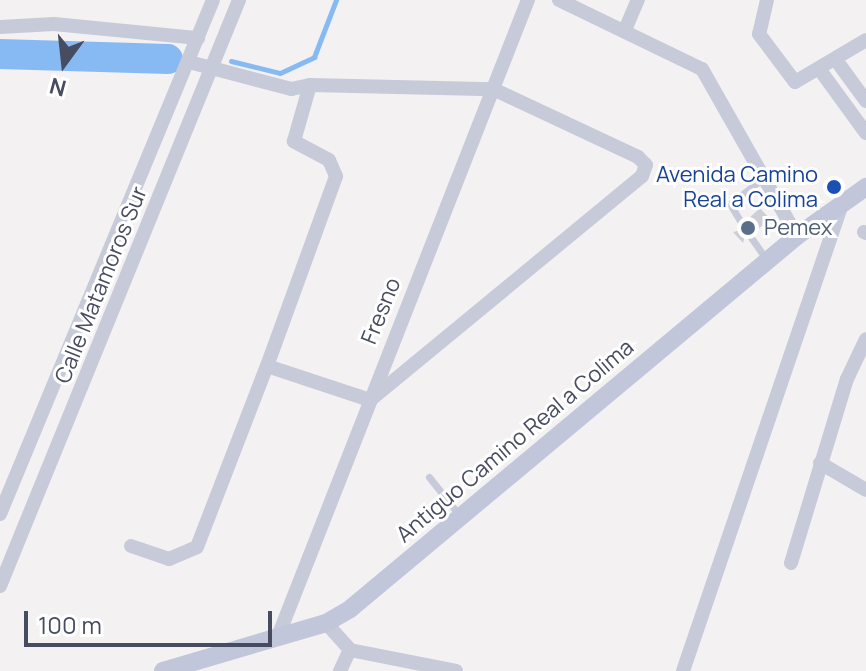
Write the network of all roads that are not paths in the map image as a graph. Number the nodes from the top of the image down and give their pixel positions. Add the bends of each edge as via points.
1 (213, 0) edge
2 (239, 0) edge
3 (528, 0) edge
4 (559, 0) edge
5 (638, 0) edge
6 (767, 0) edge
7 (0, 27) edge
8 (625, 30) junction
9 (198, 38) junction
10 (866, 40) edge
11 (836, 60) junction
12 (189, 62) junction
13 (820, 70) junction
14 (213, 71) junction
15 (310, 85) junction
16 (493, 89) junction
17 (866, 101) edge
18 (866, 133) edge
19 (764, 178) junction
20 (866, 187) edge
21 (841, 206) junction
22 (742, 224) dead end
23 (750, 236) dead end
24 (797, 236) junction
25 (768, 261) junction
26 (866, 339) edge
27 (861, 364) edge
28 (267, 366) junction
29 (370, 400) junction
30 (820, 463) junction
31 (19, 469) junction
32 (429, 477) dead end
33 (46, 479) junction
34 (866, 490) edge
35 (0, 514) edge
36 (461, 518) junction
37 (131, 546) dead end
38 (791, 563) dead end
39 (0, 586) edge
40 (326, 623) junction
41 (277, 639) junction
42 (350, 650) junction
43 (163, 671) edge
44 (342, 671) edge
45 (456, 671) edge
46 (683, 671) edge

1 - 9 street, Calle Matamoros Sur
2 - 14 street, Calle Matamoros Sur
3 - 16 street, Fresno
4 - 8 street
5 - 8 street
6 - 13 street via 759,34 792,80 801,83
7 - 9 street via 54,24
8 - 19 street via 702,69
9 - 12 street, Calle Matamoros Sur
10 - 11 street
11 - 13 street
11 - 17 street
12 - 14 street
12 - 31 street, Calle Matamoros Sur
13 - 18 street
14 - 15 street via 274,87
14 - 33 street, Calle Matamoros Sur
15 - 16 street
15 - 28 street via 294,141 329,160 336,176
16 - 29 street, Fresno
16 - 29 street via 638,157 646,165 642,176
19 - 22 lane via 730,204
19 - 24 street
20 - 21 main road, Antiguo Camino Real a Colima
21 - 24 main road, Antiguo Camino Real a Colima
21 - 46 street
23 - 25 lane
24 - 25 main road, Antiguo Camino Real a Colima
25 - 36 main road, Antiguo Camino Real a Colima
26 - 27 street
27 - 30 street
28 - 29 street
28 - 37 street via 197,547 169,559
29 - 41 street, Fresno
30 - 34 street
30 - 38 street
31 - 33 street
31 - 35 street, Calle Matamoros Sur
32 - 36 lane
33 - 39 street, Calle Matamoros Sur
36 - 40 main road, Antiguo Camino Real a Colima
40 - 41 main road, Antiguo Camino Real a Colima
40 - 42 street
41 - 43 main road, Antiguo Camino Real a Colima
42 - 44 street
42 - 45 street

